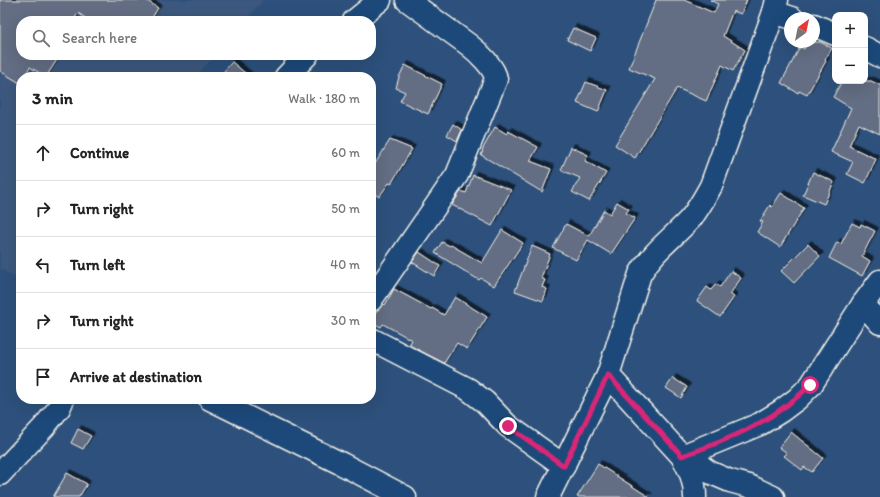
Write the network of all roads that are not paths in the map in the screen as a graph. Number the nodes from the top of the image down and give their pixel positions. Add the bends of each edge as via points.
1 (380, 0) edge
2 (407, 0) edge
3 (781, 10) edge
4 (360, 16) edge
5 (820, 28) edge
6 (832, 33) edge
7 (868, 50) edge
8 (880, 56) edge
9 (302, 60) edge
10 (291, 72) edge
11 (880, 281) edge
12 (376, 293) edge
13 (863, 304) junction
14 (880, 323) edge
15 (376, 342) edge
16 (608, 375) junction
17 (61, 404) edge
18 (220, 404) edge
19 (686, 455) junction
20 (564, 466) junction
21 (0, 474) edge
22 (405, 497) edge
23 (548, 497) edge
24 (695, 497) edge
25 (773, 497) edge

1 - 4 street
2 - 12 street via 478,52 496,74 496,79 457,175
3 - 16 street via 712,186 690,219 652,256 640,274
5 - 6 street
7 - 8 street
9 - 10 street
11 - 13 street
13 - 14 street
13 - 19 street via 810,385 797,399 760,424
15 - 20 street via 468,389 485,402 508,426
16 - 19 street
16 - 20 street
17 - 21 street via 44,427
18 - 22 street
19 - 24 street via 695,486
19 - 25 street via 709,472
20 - 23 street

